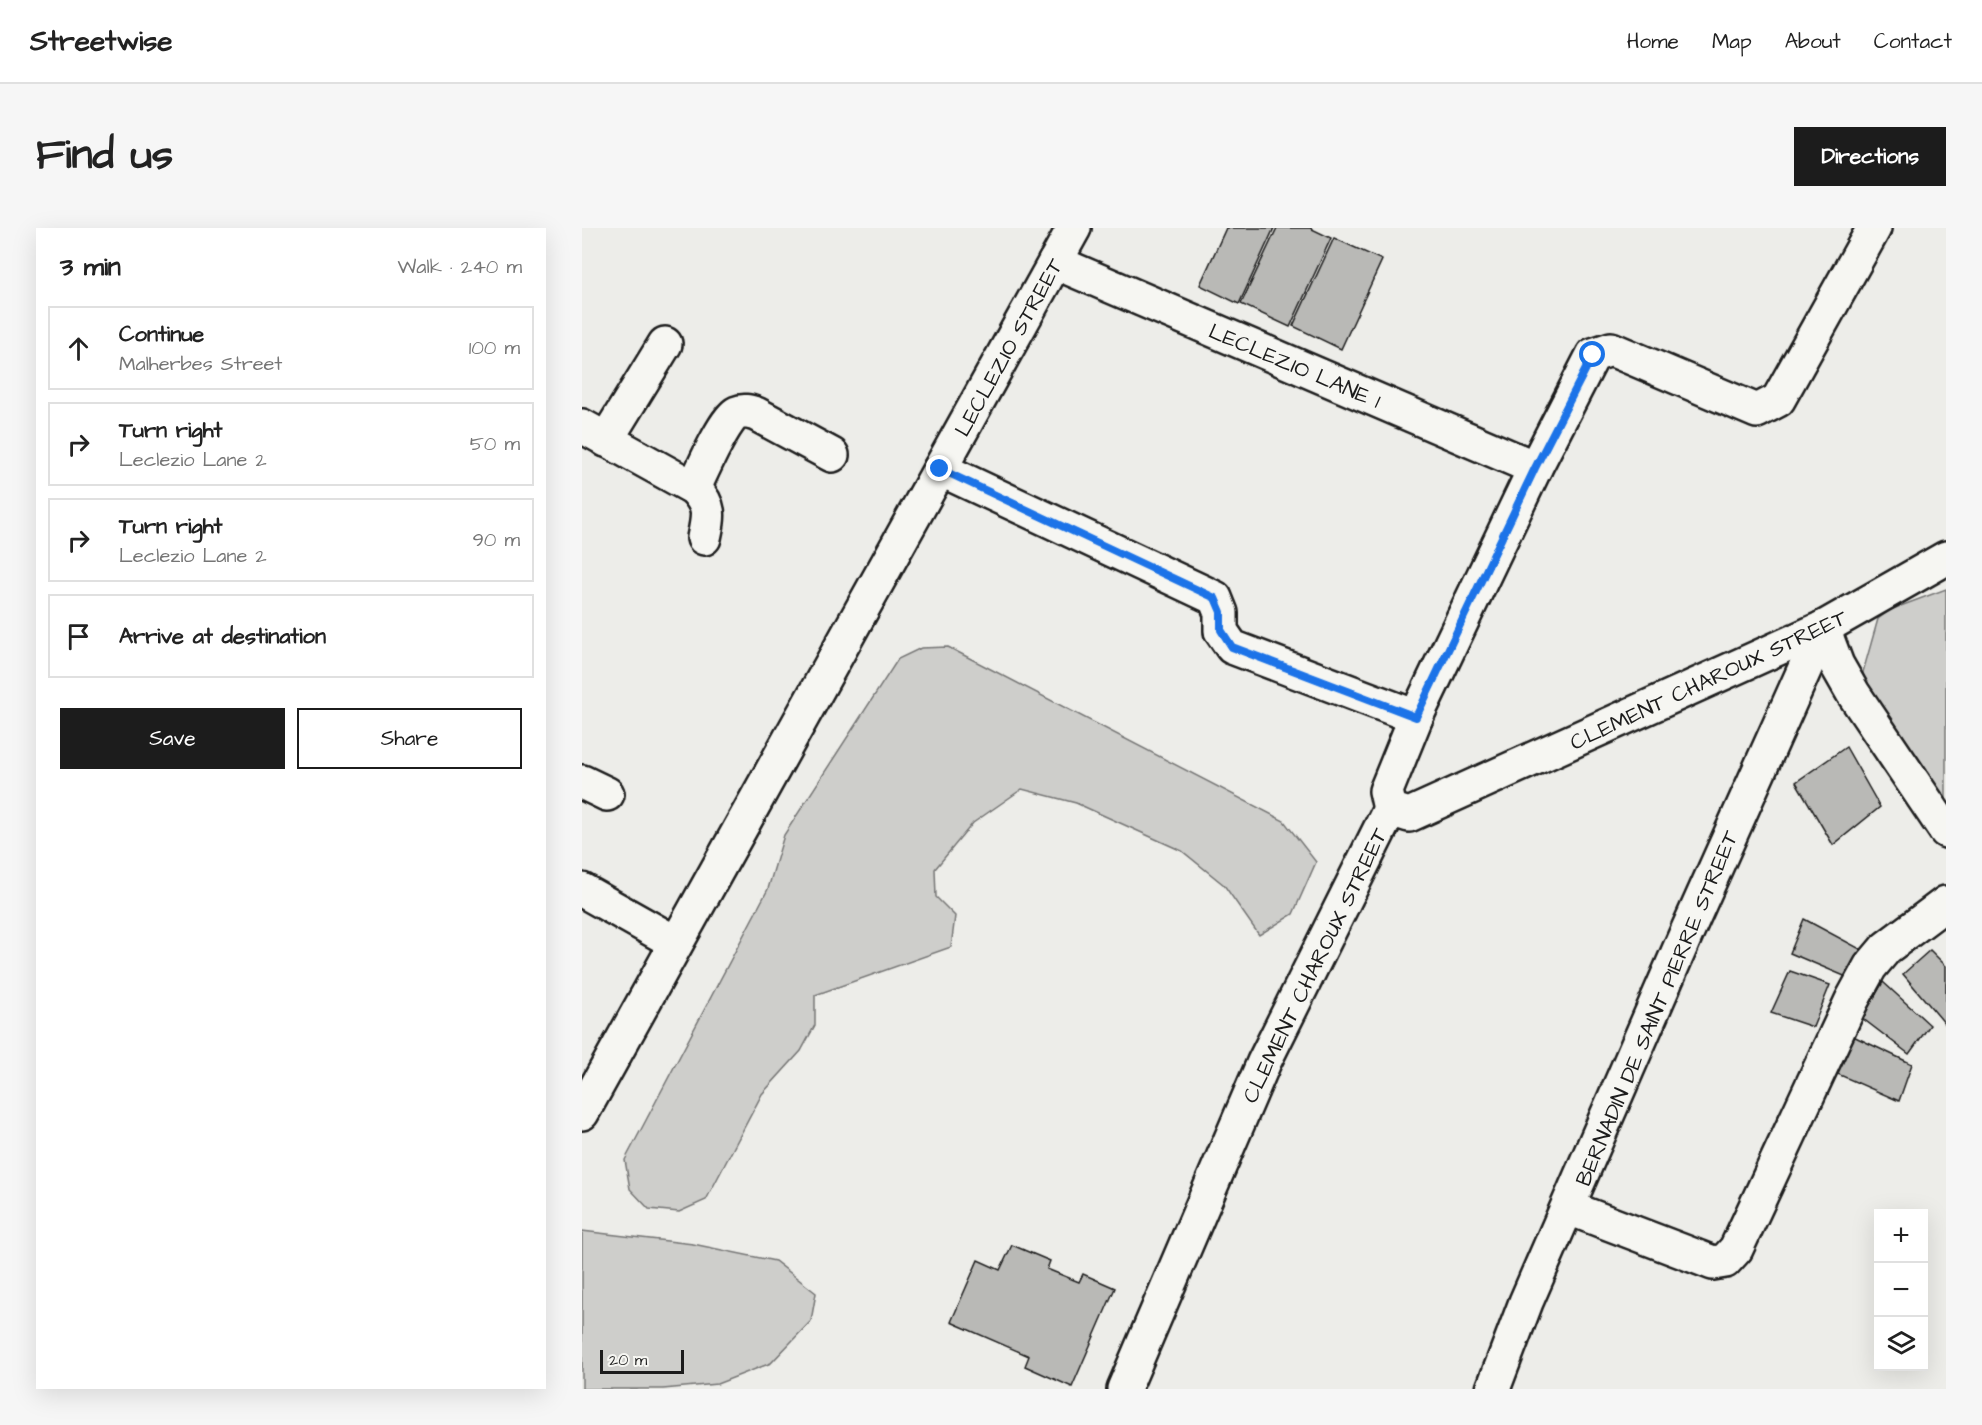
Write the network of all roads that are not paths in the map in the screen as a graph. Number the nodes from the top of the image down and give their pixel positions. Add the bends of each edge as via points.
1 (1074, 228) edge
2 (1874, 228) edge
3 (1055, 262) junction
4 (665, 344) dead end
5 (594, 433) edge
6 (832, 455) dead end
7 (1535, 468) junction
8 (940, 469) junction
9 (694, 488) junction
10 (704, 538) dead end
11 (1946, 558) edge
12 (1823, 628) junction
13 (1416, 717) junction
14 (1390, 809) junction
15 (1946, 831) edge
16 (582, 890) edge
17 (1946, 903) edge
18 (676, 943) junction
19 (582, 1113) edge
20 (1569, 1208) junction
21 (1124, 1389) edge
22 (1493, 1389) edge

1 - 3 street, LECLEZIO STREET
2 - 7 street via 1778,400 1757,411 1611,349 1593,355
3 - 7 street, LECLEZIO LANE 1
3 - 8 street, LECLEZIO STREET
4 - 5 street
5 - 9 street
6 - 9 street via 756,414 735,413
7 - 13 street
8 - 13 street via 1215,598 1221,612 1221,630 1232,647
8 - 18 street, LECLEZIO STREET
9 - 10 street via 708,510
11 - 12 street, CLEMENT CHAROUX STREET
12 - 14 street, CLEMENT CHAROUX STREET via 1409,815
12 - 15 street via 1853,693
12 - 20 street, BERNADIN DE SAINT PIERRE STREET
13 - 14 street via 1386,791
14 - 21 street, CLEMENT CHAROUX STREET via 1264,1062
16 - 18 street
17 - 20 street via 1886,948 1870,967 1736,1249 1725,1261 1713,1263
18 - 19 street, LECLEZIO STREET
20 - 22 street, BERNADIN DE SAINT PIERRE STREET via 1526,1302

